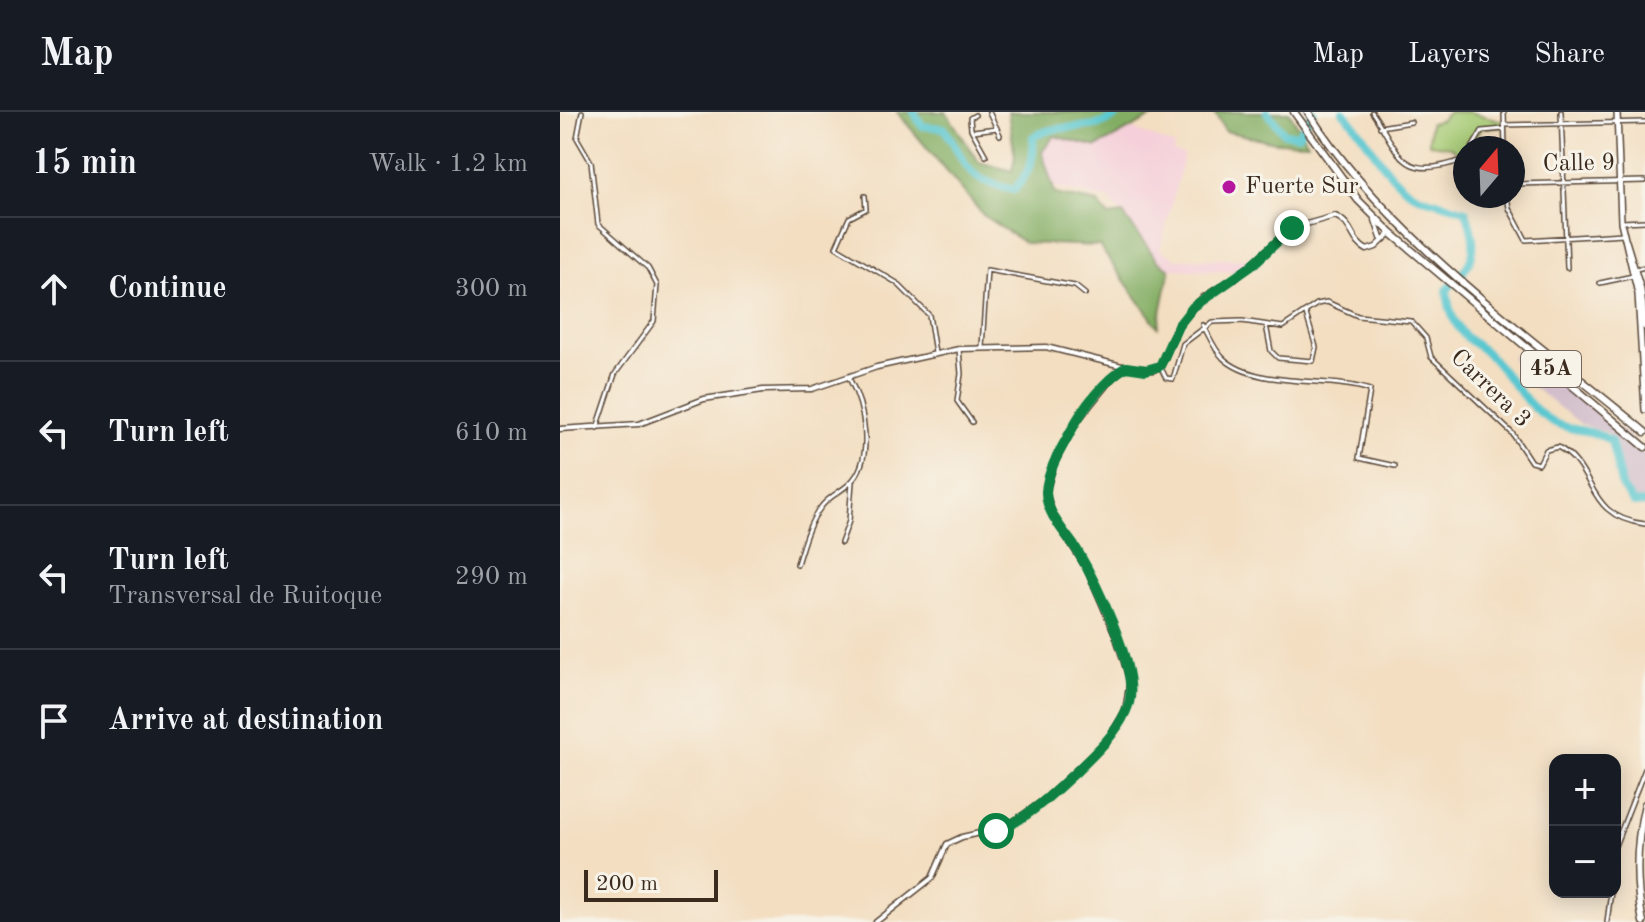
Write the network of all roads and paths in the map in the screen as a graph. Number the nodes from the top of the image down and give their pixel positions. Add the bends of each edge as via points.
1 (582, 112) edge
2 (989, 112) edge
3 (1308, 112) edge
4 (1372, 112) edge
5 (1504, 112) edge
6 (1561, 112) edge
7 (1617, 112) edge
8 (975, 115) dead end
9 (1296, 115) edge
10 (1411, 122) dead end
11 (1617, 122) junction
12 (1645, 122) edge
13 (1561, 123) junction
14 (1380, 127) junction
15 (1504, 127) junction
16 (997, 128) junction
17 (973, 131) junction
18 (1000, 135) dead end
19 (1478, 136) edge
20 (1504, 136) edge
21 (986, 156) dead end
22 (1453, 161) edge
23 (1619, 181) junction
24 (1645, 181) edge
25 (1563, 182) junction
26 (1525, 184) edge
27 (865, 196) dead end
28 (1509, 208) edge
29 (1372, 214) junction
30 (1645, 221) edge
31 (1621, 222) junction
32 (1391, 233) junction
33 (1624, 238) junction
34 (1566, 239) junction
35 (1381, 240) junction
36 (1645, 267) edge
37 (1567, 268) dead end
38 (1636, 269) junction
39 (1633, 276) junction
40 (1600, 283) dead end
41 (1643, 290) edge
42 (1085, 294) dead end
43 (1644, 310) edge
44 (1306, 314) junction
45 (1203, 325) junction
46 (1266, 325) junction
47 (1645, 327) edge
48 (1642, 335) edge
49 (982, 347) junction
50 (959, 349) junction
51 (935, 353) junction
52 (1160, 366) junction
53 (1126, 367) junction
54 (849, 378) junction
55 (1645, 410) edge
56 (972, 422) dead end
57 (597, 428) junction
58 (560, 429) edge
59 (1645, 432) edge
60 (1645, 447) edge
61 (1395, 466) dead end
62 (852, 482) junction
63 (1645, 524) edge
64 (841, 543) dead end
65 (797, 564) dead end
66 (1645, 769) edge
67 (1645, 804) edge
68 (1621, 831) edge
69 (1610, 898) edge
70 (876, 922) edge
71 (1607, 922) edge
72 (1643, 922) edge

1 - 57 street via 577,138 591,162 598,224 648,268 657,285 654,321 607,389
2 - 16 street
3 - 59 highway, 45A via 1367,192 1465,282
4 - 14 street
5 - 15 street
6 - 13 street
7 - 11 main road
8 - 17 street via 970,122
9 - 29 highway, 45A
10 - 14 street
11 - 12 street
11 - 13 street
11 - 23 main road
13 - 15 street
13 - 25 street
14 - 22 street via 1395,153 1410,164
15 - 19 street
15 - 20 street
16 - 17 street
16 - 18 street
17 - 21 street
23 - 24 street, Calle 9
23 - 25 street, Calle 9
23 - 31 main road
25 - 26 street, Calle 9
25 - 34 street
27 - 51 street via 866,209 849,218 836,247 897,283 929,315
28 - 34 street via 1525,239
29 - 32 highway, 45A
29 - 35 street
30 - 31 street
31 - 33 main road
32 - 35 street
32 - 60 highway, 45A
33 - 34 street
33 - 38 main road
33 - 39 main road
34 - 37 street
35 - 52 street via 1373,249 1361,248 1346,222 1335,216 1292,228 1250,267 1193,307
36 - 38 street
38 - 41 main road
39 - 40 street
39 - 48 main road
41 - 43 main road
42 - 49 street via 1075,286 987,270
43 - 47 main road
44 - 46 street, Carrera 3 via 1290,325
44 - 46 street via 1316,347 1313,361 1278,358 1271,351
44 - 63 street, Carrera 3 via 1327,302 1358,316 1414,323 1426,338 1431,357 1512,433 1531,462 1539,464 1546,450 1558,447 1606,510
45 - 46 street via 1225,320
45 - 52 street via 1183,344 1173,379 1167,380
45 - 61 street via 1217,351 1232,364 1270,376 1370,390 1359,458
48 - 55 main road
49 - 50 street
49 - 53 street via 1046,347
50 - 51 street
50 - 56 street via 957,401
51 - 54 street
52 - 53 street
53 - 70 street via 1075,424 1054,463 1046,492 1053,516 1087,569 1115,634 1130,681 1125,711 1108,740 1047,798 1006,827 947,844 932,878
54 - 57 street via 812,389 711,397 639,424
54 - 62 street via 865,430
57 - 58 street
62 - 64 street
62 - 65 street via 820,507
66 - 68 street
67 - 72 highway via 1638,832
69 - 71 street

